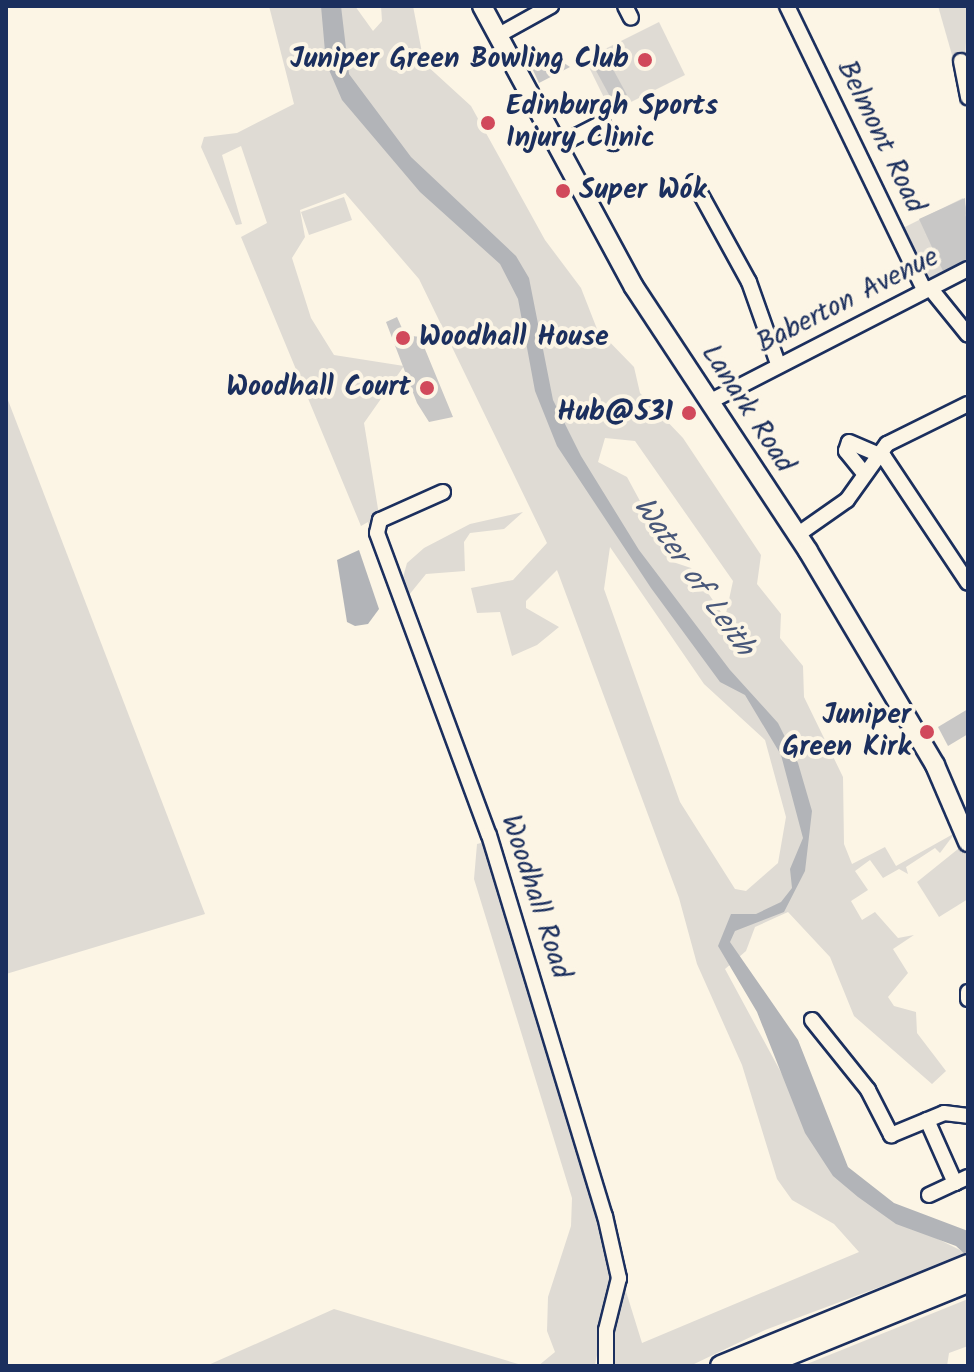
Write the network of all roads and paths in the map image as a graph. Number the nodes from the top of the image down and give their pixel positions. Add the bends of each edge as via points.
1 (482, 6) edge
2 (551, 6) edge
3 (789, 7) edge
4 (497, 36) junction
5 (961, 61) dead end
6 (968, 97) edge
7 (613, 143) dead end
8 (557, 146) junction
9 (694, 182) dead end
10 (968, 269) edge
11 (927, 289) junction
12 (968, 335) edge
13 (778, 364) junction
14 (709, 402) junction
15 (968, 404) edge
16 (879, 451) junction
17 (863, 472) junction
18 (443, 492) dead end
19 (797, 535) junction
20 (968, 583) edge
21 (968, 842) edge
22 (968, 992) edge
23 (968, 999) edge
24 (812, 1020) dead end
25 (968, 1116) edge
26 (927, 1120) junction
27 (961, 1180) edge
28 (929, 1195) dead end
29 (968, 1265) edge
30 (968, 1282) edge
31 (897, 1302) junction
32 (606, 1366) edge
33 (721, 1366) edge
34 (761, 1366) edge

1 - 4 main road, Lanark Road
2 - 4 street
3 - 11 street, Belmont Road
4 - 8 main road, Lanark Road
5 - 6 street
7 - 8 street via 602,123
8 - 14 main road, Lanark Road via 634,287
9 - 13 street via 749,282
10 - 11 street, Baberton Avenue
11 - 12 street, Belmont Road
11 - 13 street, Baberton Avenue
13 - 14 street, Baberton Avenue
14 - 19 main road, Lanark Road
15 - 16 street
16 - 17 street
16 - 17 street via 847,443
16 - 20 street
17 - 19 street via 847,500
18 - 32 street, Woodhall Road via 380,520 377,533 489,835 605,1216 619,1278 606,1330
19 - 21 main road, Lanark Road via 935,765
22 - 23 street
24 - 26 street via 868,1090 891,1135
25 - 26 street via 953,1112
26 - 27 street
27 - 28 street
29 - 31 highway
30 - 31 highway
31 - 33 highway
31 - 34 highway

